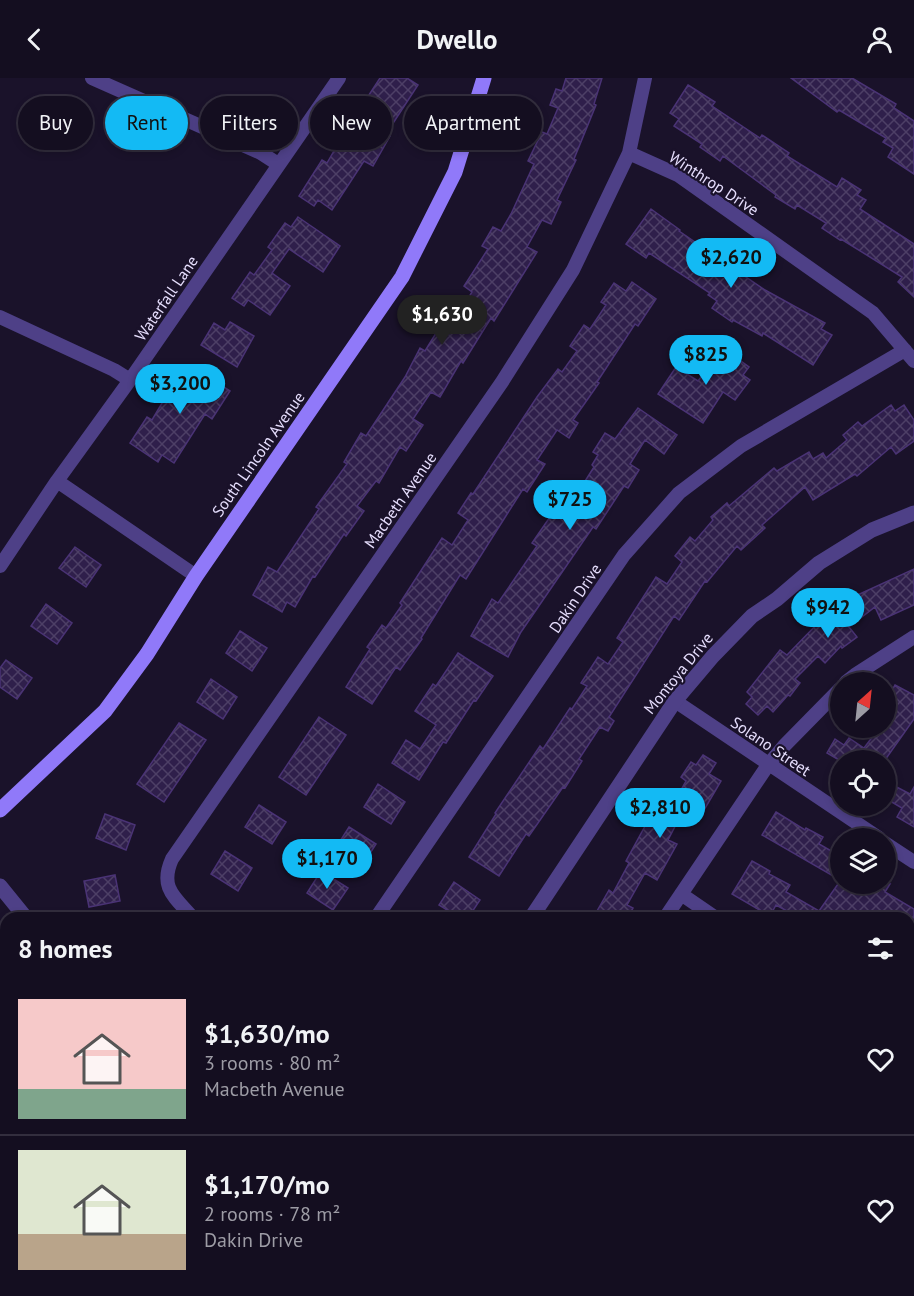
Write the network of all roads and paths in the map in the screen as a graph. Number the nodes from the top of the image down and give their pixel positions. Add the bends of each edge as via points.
1 (92, 78) edge
2 (339, 78) edge
3 (484, 78) edge
4 (645, 78) edge
5 (629, 153) junction
6 (278, 164) junction
7 (0, 317) edge
8 (904, 350) junction
9 (914, 362) edge
10 (130, 380) junction
11 (57, 481) junction
12 (914, 513) edge
13 (0, 566) edge
14 (196, 576) junction
15 (914, 637) edge
16 (860, 672) edge
17 (830, 699) edge
18 (675, 701) junction
19 (768, 765) junction
20 (0, 810) edge
21 (864, 828) edge
22 (896, 850) edge
23 (914, 862) edge
24 (0, 886) edge
25 (681, 894) junction
26 (21, 912) edge
27 (188, 912) edge
28 (380, 912) edge
29 (535, 912) edge
30 (669, 912) edge
31 (707, 912) edge

1 - 6 street
2 - 6 street, Waterfall Lane
3 - 14 main road, South Lincoln Avenue via 455,172 402,277
4 - 5 street, Macbeth Avenue
5 - 8 street, Winthrop Drive via 678,175 791,254 873,313
5 - 27 street, Macbeth Avenue via 573,270 502,382 172,859 166,879 169,890
6 - 10 street, Waterfall Lane
7 - 10 street
8 - 9 street, Winthrop Drive
8 - 28 street, Dakin Drive via 741,446 679,493 624,555
10 - 11 street, Waterfall Lane
11 - 13 street, Waterfall Lane
11 - 14 street
12 - 18 street, Montoya Drive via 872,530 819,562 752,616
14 - 20 main road, South Lincoln Avenue via 105,711
15 - 16 street
17 - 19 street
18 - 19 street, Solano Street
18 - 29 street, Montoya Drive
19 - 21 street, Solano Street
19 - 25 street
22 - 23 street
24 - 26 street
25 - 30 street
25 - 31 street

